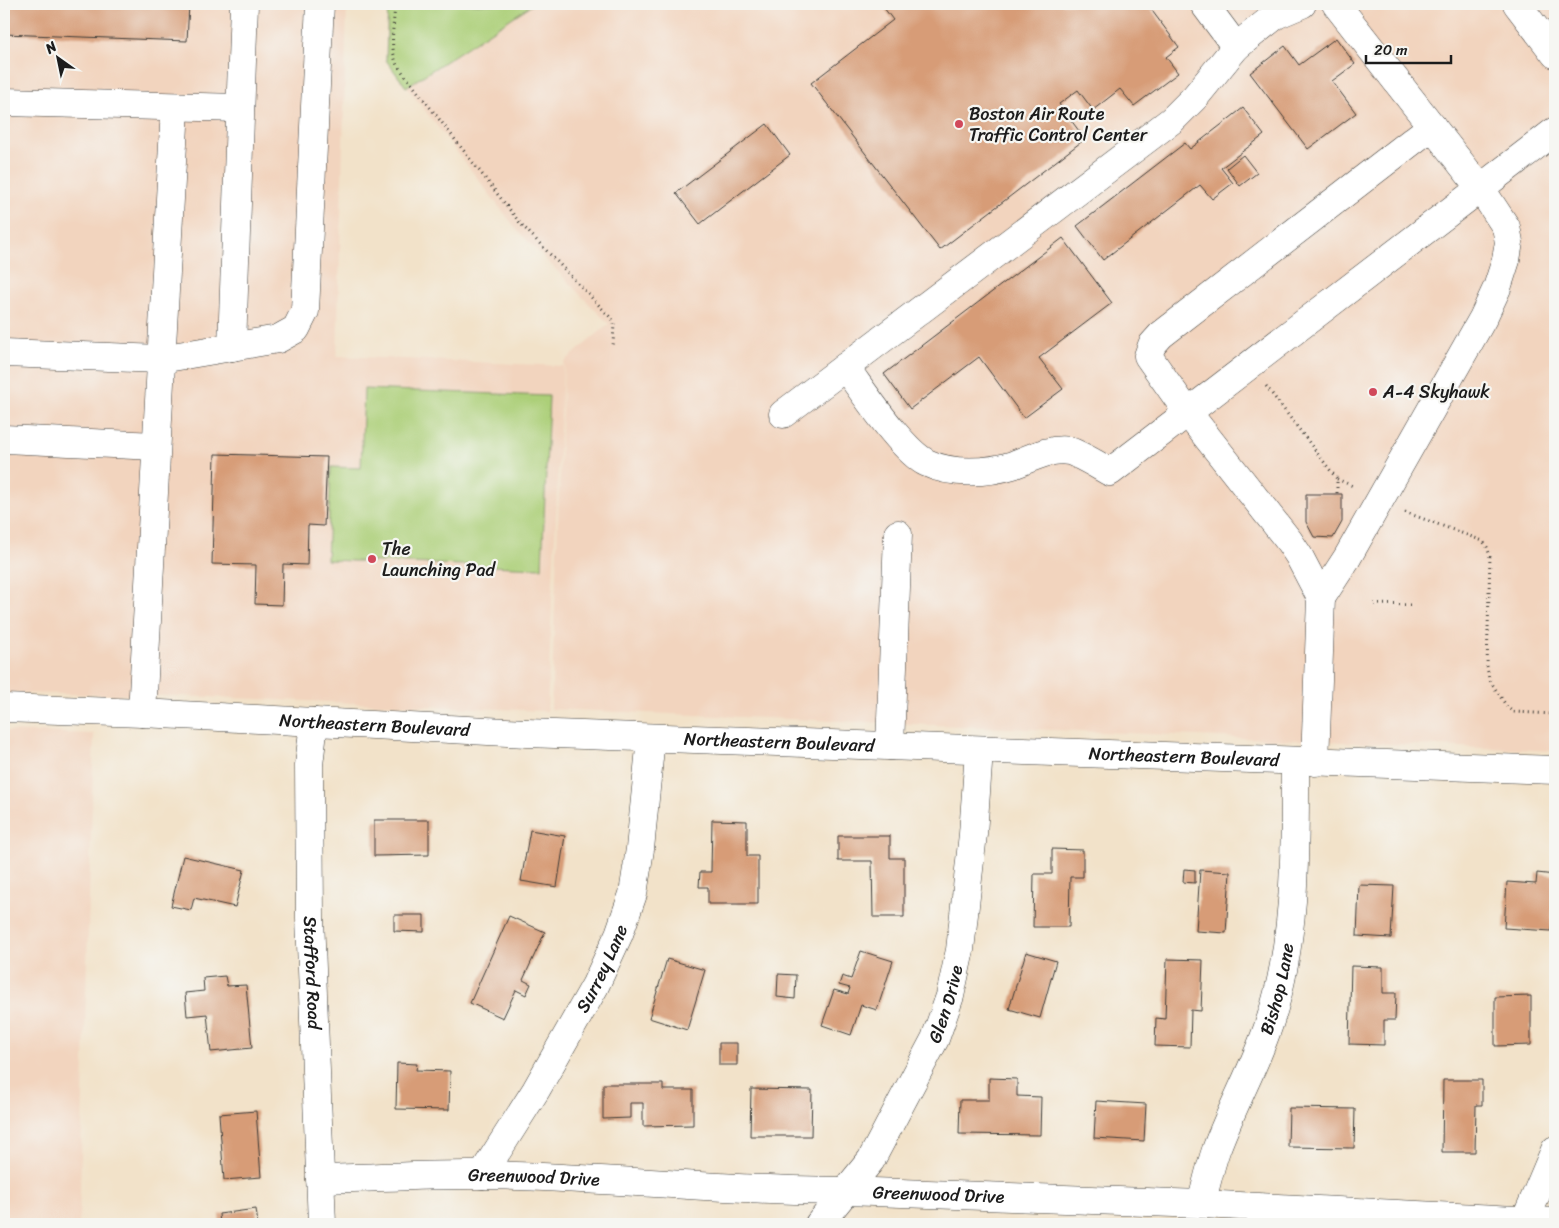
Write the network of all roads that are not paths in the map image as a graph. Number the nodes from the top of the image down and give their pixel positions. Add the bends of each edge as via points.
1 (244, 4) edge
2 (320, 4) edge
3 (1204, 4) edge
4 (1302, 4) edge
5 (1336, 4) edge
6 (1517, 4) edge
7 (1236, 47) junction
8 (1555, 54) edge
9 (4, 102) edge
10 (175, 107) junction
11 (240, 108) junction
12 (1432, 126) junction
13 (1555, 131) edge
14 (1481, 189) junction
15 (232, 348) junction
16 (4, 353) edge
17 (161, 359) junction
18 (846, 367) junction
19 (1188, 413) junction
20 (783, 414) dead end
21 (4, 440) edge
22 (156, 446) junction
23 (898, 534) dead end
24 (1321, 598) junction
25 (4, 708) edge
26 (142, 713) junction
27 (314, 722) junction
28 (651, 738) junction
29 (890, 746) junction
30 (979, 751) junction
31 (1305, 762) junction
32 (1555, 770) edge
33 (1555, 1150) edge
34 (482, 1175) junction
35 (320, 1179) junction
36 (846, 1192) junction
37 (1201, 1204) junction
38 (1526, 1221) junction
39 (1555, 1222) edge
40 (322, 1224) edge
41 (820, 1224) edge

1 - 11 street
2 - 15 street via 305,311 296,329 278,339
3 - 7 street
4 - 7 street via 1276,15
5 - 12 street
6 - 8 street
7 - 18 street via 1172,120
9 - 10 street
10 - 11 street
10 - 17 street
11 - 15 street
12 - 14 street
12 - 19 street via 1161,334 1148,356
13 - 14 street
14 - 19 street
14 - 24 street via 1506,227 1509,242 1497,288 1377,507
15 - 17 street
16 - 17 street
17 - 22 street
18 - 19 street via 911,450 926,463 947,470 978,471 1013,465 1048,452 1068,451 1110,472
18 - 20 street
19 - 24 street via 1289,541
21 - 22 street
22 - 26 street
23 - 29 street
24 - 31 street, Bishop Lane
25 - 26 street, Northeastern Boulevard
26 - 27 street, Northeastern Boulevard
27 - 28 street, Northeastern Boulevard
27 - 35 street, Stafford Road via 309,765 310,918
28 - 29 street, Northeastern Boulevard
28 - 34 street, Surrey Lane via 633,894 619,934 595,986 536,1090
29 - 30 street, Northeastern Boulevard
30 - 31 street, Northeastern Boulevard
30 - 36 street, Glen Drive via 960,950 950,996 935,1039 898,1110 871,1160
31 - 32 street, Northeastern Boulevard
31 - 37 street, Bishop Lane via 1280,988 1270,1022 1216,1151
33 - 38 street
34 - 35 street, Greenwood Drive
34 - 36 street, Greenwood Drive
35 - 40 street, Stafford Road
36 - 37 street, Greenwood Drive
36 - 41 street, Glen Drive
37 - 38 street, Greenwood Drive
38 - 39 street, Greenwood Drive

